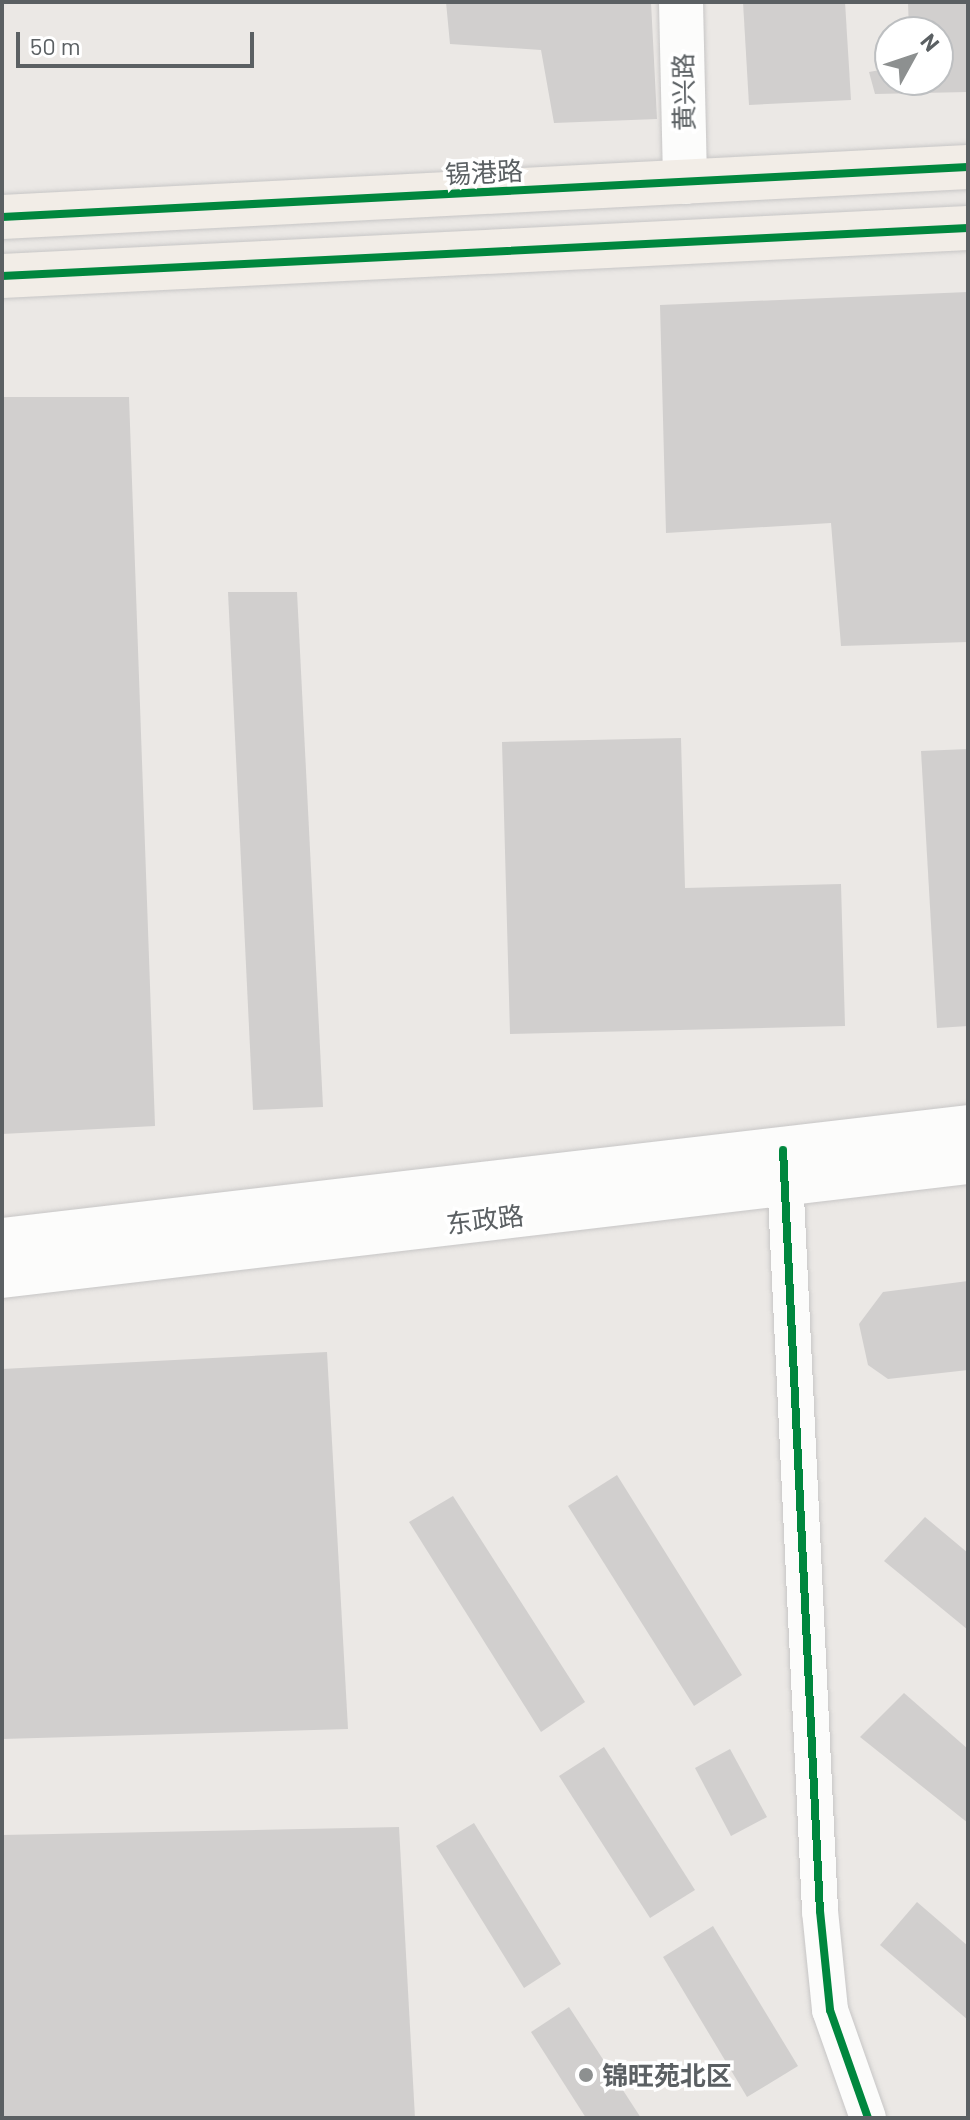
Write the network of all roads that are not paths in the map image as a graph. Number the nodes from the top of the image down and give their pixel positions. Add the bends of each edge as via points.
1 (681, 2) edge
2 (968, 167) edge
3 (685, 182) junction
4 (2, 217) edge
5 (968, 228) edge
6 (2, 276) edge
7 (968, 1127) edge
8 (968, 1162) edge
9 (785, 1167) junction
10 (2, 1240) edge
11 (2, 1276) edge
12 (868, 2118) edge

1 - 3 main road, 黄兴路
2 - 3 main road, 锡港路
3 - 4 main road, 锡港路
5 - 6 main road
7 - 9 main road, 东政路
8 - 9 main road, 东政路
9 - 10 main road, 东政路
9 - 11 main road, 东政路
9 - 12 street via 820,1911 830,2010

